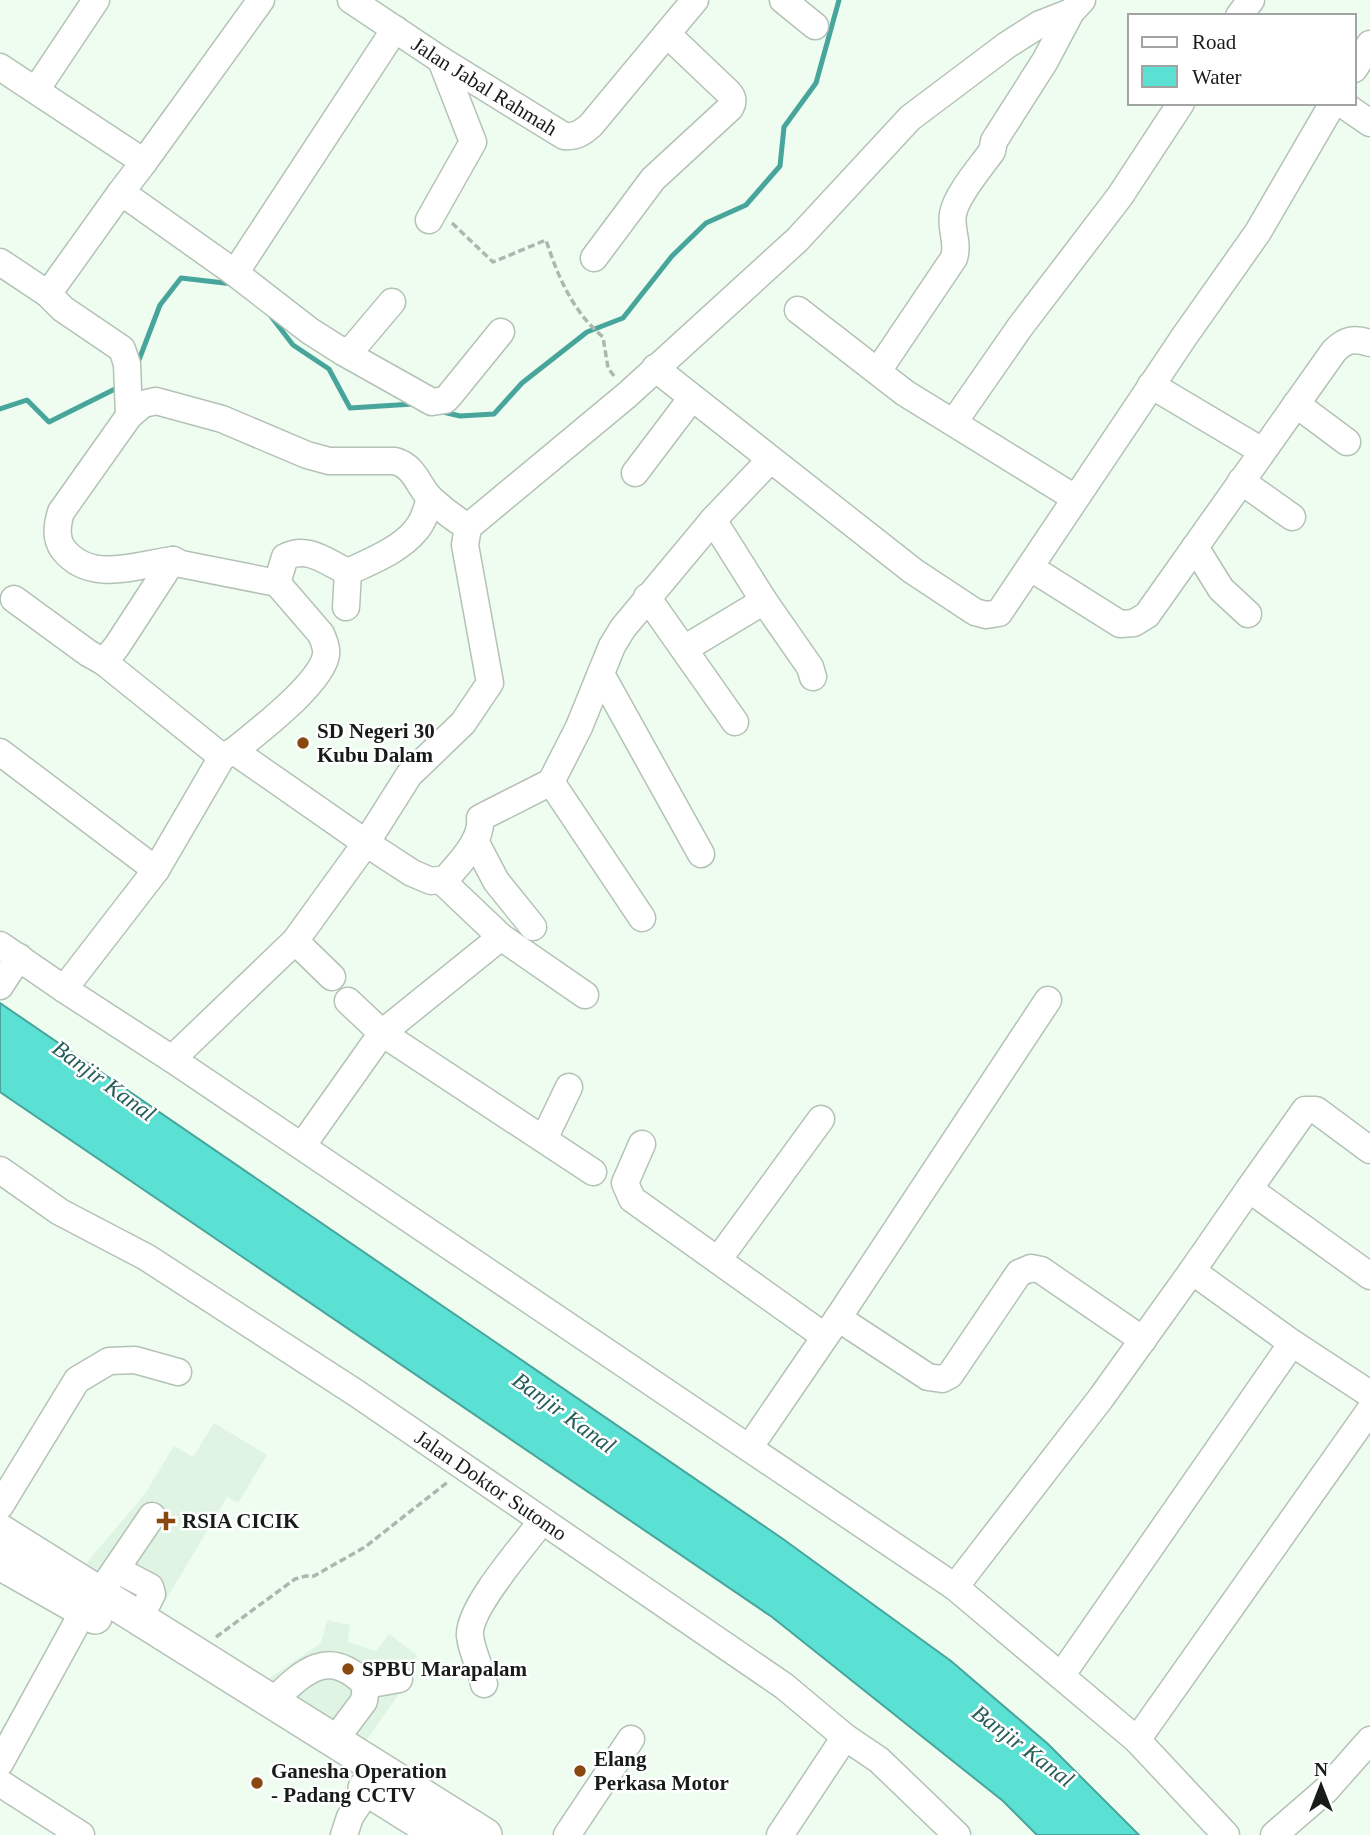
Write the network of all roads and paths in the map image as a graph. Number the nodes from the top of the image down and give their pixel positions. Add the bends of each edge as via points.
1 (96, 0) edge
2 (261, 0) edge
3 (351, 0) edge
4 (695, 0) edge
5 (783, 0) edge
6 (1076, 6) edge
7 (815, 26) dead end
8 (395, 29) junction
9 (667, 34) junction
10 (1370, 44) edge
11 (441, 60) junction
12 (1356, 66) edge
13 (0, 67) edge
14 (36, 90) junction
15 (1180, 105) edge
16 (1332, 105) edge
17 (1344, 105) edge
18 (1370, 123) edge
19 (144, 162) junction
20 (121, 192) junction
21 (433, 215) joint
22 (594, 258) dead end
23 (0, 262) edge
24 (235, 273) junction
25 (48, 294) junction
26 (392, 302) dead end
27 (798, 310) dead end
28 (501, 332) dead end
29 (1370, 343) edge
30 (343, 352) junction
31 (655, 368) junction
32 (878, 370) junction
33 (1152, 385) junction
34 (627, 395) junction
35 (691, 399) junction
36 (1296, 404) junction
37 (129, 409) junction
38 (954, 422) junction
39 (1348, 442) dead end
40 (1262, 451) junction
41 (770, 460) junction
42 (635, 472) dead end
43 (1241, 481) junction
44 (430, 498) junction
45 (1075, 498) junction
46 (1292, 517) dead end
47 (713, 520) junction
48 (468, 527) junction
49 (1195, 547) junction
50 (173, 559) junction
51 (1031, 568) junction
52 (348, 572) junction
53 (276, 583) junction
54 (647, 597) junction
55 (14, 599) dead end
56 (764, 601) junction
57 (346, 607) dead end
58 (1248, 614) dead end
59 (684, 649) junction
60 (104, 662) junction
61 (601, 674) junction
62 (813, 677) dead end
63 (735, 722) dead end
64 (0, 752) edge
65 (228, 754) junction
66 (551, 782) junction
67 (475, 841) junction
68 (366, 843) junction
69 (701, 854) dead end
70 (156, 870) junction
71 (442, 881) junction
72 (642, 918) dead end
73 (533, 928) dead end
74 (500, 937) junction
75 (295, 941) junction
76 (12, 954) edge
77 (332, 977) dead end
78 (0, 986) edge
79 (64, 989) junction
80 (585, 995) dead end
81 (1048, 1000) dead end
82 (348, 1001) dead end
83 (382, 1032) junction
84 (172, 1059) junction
85 (569, 1087) dead end
86 (821, 1119) dead end
87 (544, 1139) junction
88 (642, 1144) dead end
89 (302, 1146) junction
90 (1370, 1150) edge
91 (0, 1170) edge
92 (593, 1172) dead end
93 (1249, 1189) junction
94 (718, 1260) junction
95 (1192, 1271) junction
96 (1370, 1276) edge
97 (831, 1327) junction
98 (1143, 1340) junction
99 (1292, 1343) junction
100 (178, 1371) dead end
101 (1370, 1394) edge
102 (1370, 1410) edge
103 (749, 1448) junction
104 (464, 1467) junction
105 (0, 1506) edge
106 (152, 1516) dead end
107 (542, 1521) junction
108 (0, 1531) edge
109 (0, 1563) edge
110 (955, 1587) junction
111 (100, 1591) junction
112 (196, 1654) junction
113 (1062, 1676) junction
114 (399, 1679) dead end
115 (484, 1684) dead end
116 (366, 1685) junction
117 (272, 1702) junction
118 (845, 1737) junction
119 (631, 1739) dead end
120 (1137, 1740) junction
121 (334, 1741) junction
122 (1369, 1744) edge
123 (0, 1763) edge
124 (0, 1783) edge
125 (368, 1789) junction
126 (82, 1835) edge
127 (344, 1835) edge
128 (440, 1835) edge
129 (485, 1835) edge
130 (567, 1835) edge
131 (780, 1835) edge
132 (957, 1835) edge
133 (1226, 1835) edge
134 (1274, 1835) edge

1 - 14 street
2 - 19 street
3 - 8 street, Jalan Jabal Rahmah
4 - 9 street, Jalan Jabal Rahmah
5 - 7 street
6 - 31 street via 1007,45 910,118 796,240
6 - 32 street via 992,151 955,205 952,226 958,246 954,258
8 - 11 street, Jalan Jabal Rahmah
8 - 24 street
9 - 11 street, Jalan Jabal Rahmah via 591,125 571,136 564,136
9 - 22 street via 733,102 653,178
10 - 12 street
11 - 21 street via 474,142
13 - 14 street
14 - 19 street
15 - 38 street via 1120,196
16 - 33 street via 1258,232
17 - 18 street
19 - 20 street
20 - 24 street
20 - 25 street
21 - 34 path via 493,262 545,240 559,278 587,323 603,337 608,368
23 - 25 street
24 - 30 street
25 - 37 street via 122,349
26 - 30 street via 354,347
27 - 32 street
28 - 30 street via 449,396 439,402
29 - 36 street via 1356,338 1343,342
31 - 34 street
31 - 35 street
32 - 38 street via 905,393
33 - 40 street
33 - 45 street
34 - 48 street
35 - 41 street
35 - 42 street
36 - 39 street
36 - 40 street
37 - 44 street via 156,401 222,419 329,461 395,461 412,470
37 - 50 street via 61,512 59,543 71,559 103,571
38 - 45 street
40 - 43 street
41 - 47 street
41 - 51 street via 913,571 975,612 999,613
43 - 46 street
43 - 49 street
44 - 48 street
44 - 52 street via 416,531
45 - 51 street
47 - 54 street
47 - 56 street
48 - 68 street via 465,545 490,683 463,723 409,775
49 - 51 street via 1147,615 1134,623 1119,624
49 - 58 street via 1221,589
50 - 53 street
50 - 60 street
52 - 53 street via 311,552 295,552 285,557
52 - 57 street
53 - 65 street via 321,634 326,655 320,671 297,697
54 - 59 street
54 - 61 street via 612,646
55 - 60 street
56 - 59 street
56 - 62 street
59 - 63 street
60 - 65 street
61 - 66 street
61 - 69 street
64 - 70 street
65 - 68 street
65 - 70 street
66 - 67 street via 480,818
66 - 72 street
67 - 71 street
67 - 73 street via 496,881
68 - 71 street via 412,873
68 - 75 street
70 - 79 street
71 - 74 street
74 - 80 street
74 - 83 street
75 - 77 street
75 - 84 street
76 - 78 street
76 - 79 street
79 - 84 street
81 - 97 street
82 - 83 street
83 - 87 street
83 - 89 street
84 - 89 street
85 - 87 street
86 - 94 street
87 - 92 street
88 - 94 street via 625,1183 632,1199
89 - 103 street
90 - 93 street via 1315,1110 1305,1110
91 - 104 street, Jalan Doktor Sutomo via 60,1212 146,1257
93 - 95 street
93 - 96 street
94 - 97 street
95 - 98 street
95 - 99 street
97 - 98 street via 928,1377 942,1379 950,1375 1019,1273 1031,1268 1041,1270
97 - 103 street
98 - 110 street
99 - 101 street
99 - 113 street
100 - 105 street via 135,1360 108,1361 77,1380
102 - 120 street
103 - 110 street
104 - 107 street, Jalan Doktor Sutomo
104 - 112 path via 365,1547 314,1576 295,1579
106 - 111 street
107 - 115 street via 471,1623 470,1636
107 - 118 street, Jalan Doktor Sutomo via 784,1686
108 - 111 main road
109 - 111 main road
110 - 113 street
111 - 112 main road
111 - 123 street
111 - 125 main road
112 - 117 main road
113 - 120 street
114 - 116 street
116 - 117 street via 335,1664 314,1667
116 - 121 street via 364,1701
117 - 121 main road
118 - 131 street
118 - 132 street, Jalan Doktor Sutomo via 879,1760
119 - 130 street
120 - 133 street
121 - 129 main road
122 - 134 street
124 - 126 street
125 - 127 street via 349,1817
125 - 128 main road

